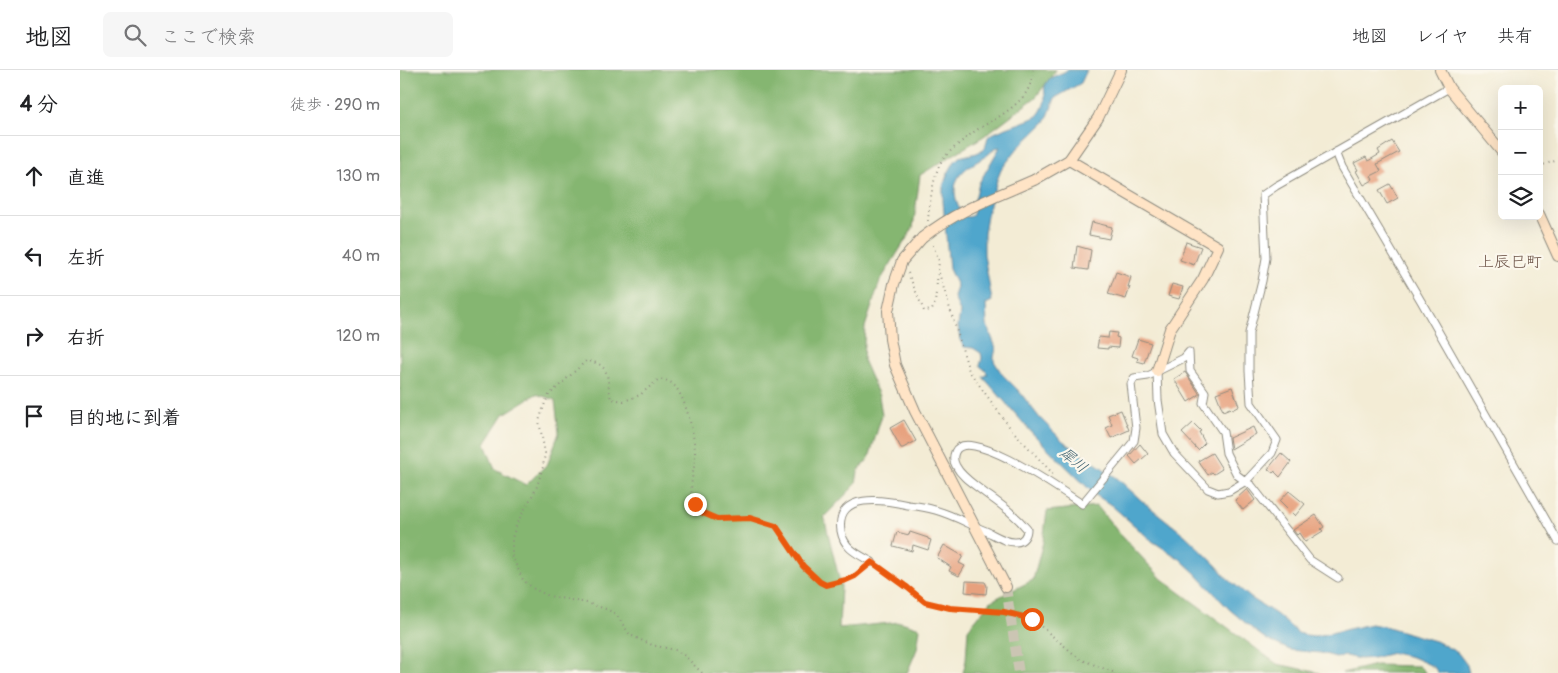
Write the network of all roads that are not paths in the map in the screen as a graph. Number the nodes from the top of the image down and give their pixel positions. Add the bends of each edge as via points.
1 (1121, 70) edge
2 (1440, 70) edge
3 (1449, 88) junction
4 (1498, 147) edge
5 (1336, 152) junction
6 (1069, 160) junction
7 (1542, 220) edge
8 (1558, 256) edge
9 (1158, 371) junction
10 (1246, 481) junction
11 (974, 526) junction
12 (1558, 541) edge
13 (872, 562) road end
14 (1338, 578) dead end
15 (1006, 587) tunnel mouth

1 - 6 street via 1098,118
2 - 3 street
3 - 4 street
3 - 5 street
5 - 10 street via 1263,195 1266,258 1249,333 1249,371 1251,402 1277,440 1272,453
5 - 12 street
6 - 9 street via 1218,247 1203,279 1170,329
6 - 11 street, bridge via 1034,180 946,220 902,261 894,284 888,311 895,366
7 - 8 street
9 - 10 street via 1163,434 1174,453 1208,489 1218,493
9 - 10 street via 1190,352 1190,371 1205,392 1203,403 1223,432 1226,453 1237,475
9 - 11 street via 1134,378 1131,384 1136,428 1134,441 1082,504 1020,464 976,445 957,448 953,457 959,472 1019,518 1027,534 1022,541 1015,543
10 - 14 street via 1310,560
11 - 13 street via 935,510 894,502 872,500 856,503 842,515 842,538 850,550
11 - 15 street

